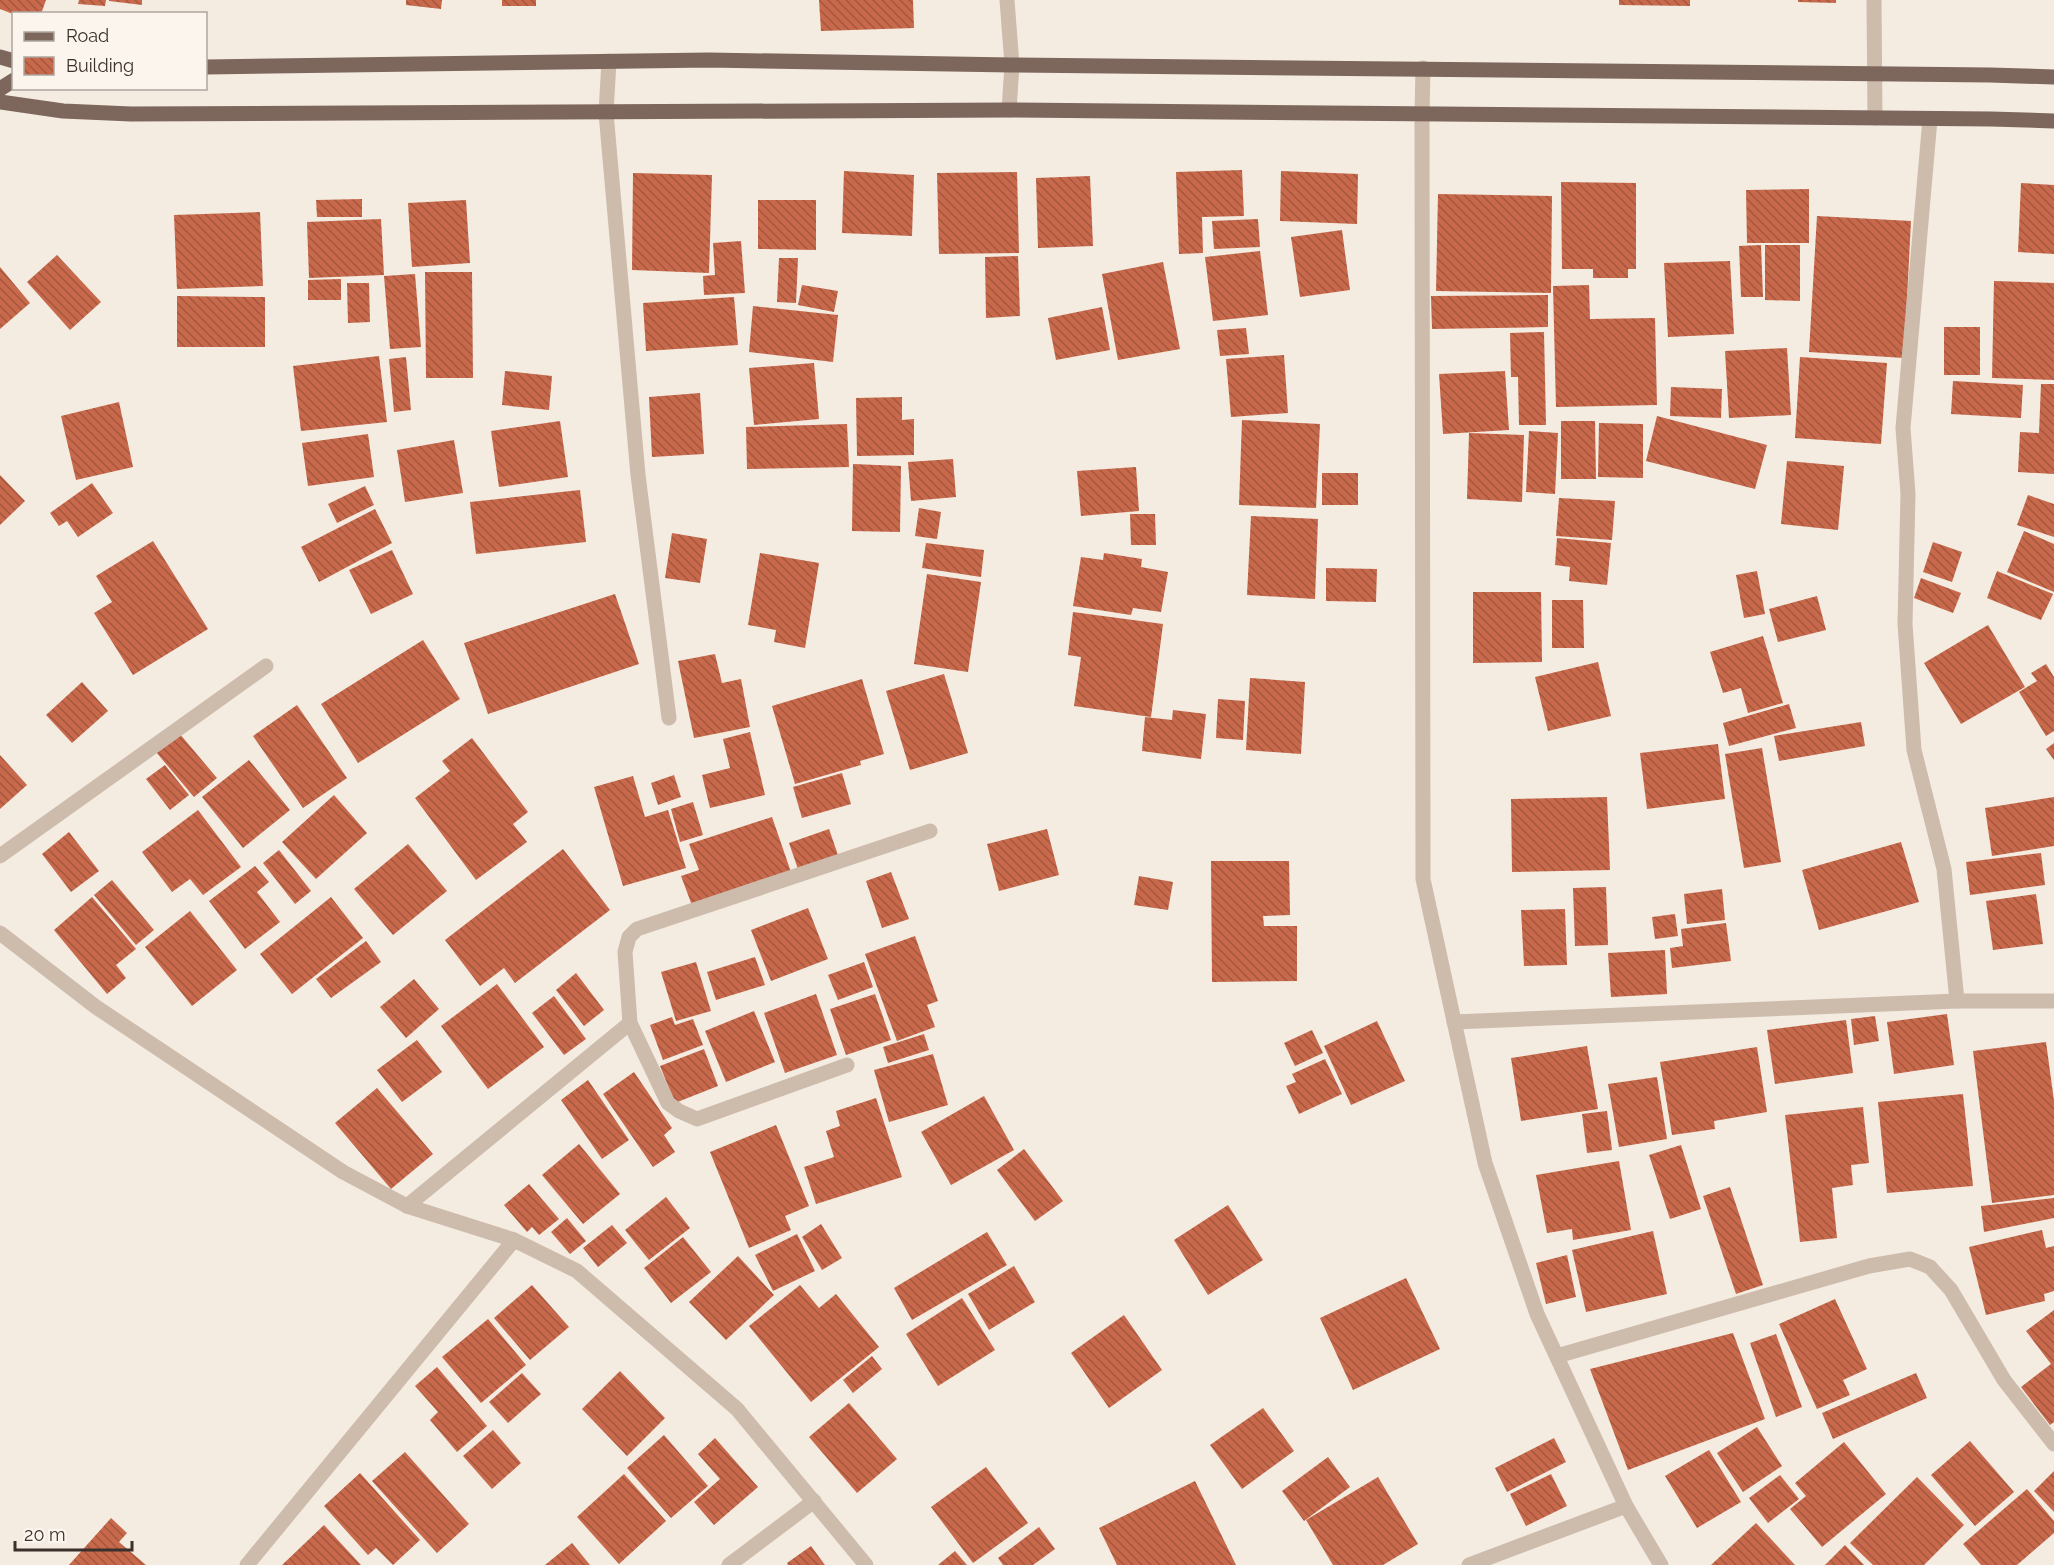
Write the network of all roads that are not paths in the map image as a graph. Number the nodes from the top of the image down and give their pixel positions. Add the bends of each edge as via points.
1 (1008, 0) edge
2 (1874, 0) edge
3 (609, 61) junction
4 (1012, 65) junction
5 (207, 67) edge
6 (1424, 68) junction
7 (1875, 74) junction
8 (2054, 77) edge
9 (0, 102) edge
10 (1009, 110) junction
11 (606, 113) junction
12 (1422, 114) junction
13 (1875, 117) junction
14 (1930, 119) junction
15 (2054, 122) edge
16 (266, 666) dead end
17 (669, 718) dead end
18 (930, 831) dead end
19 (0, 856) edge
20 (0, 933) edge
21 (1957, 1001) junction
22 (2054, 1001) edge
23 (1454, 1022) junction
24 (630, 1023) junction
25 (847, 1065) dead end
26 (407, 1206) junction
27 (514, 1240) junction
28 (1557, 1356) junction
29 (2054, 1444) edge
30 (814, 1501) junction
31 (1626, 1506) junction
32 (247, 1565) edge
33 (729, 1565) edge
34 (866, 1565) edge
35 (1469, 1565) edge
36 (1661, 1565) edge

1 - 4 street
2 - 7 street
3 - 4 main road
3 - 5 main road
3 - 11 street
4 - 6 main road
4 - 10 street
6 - 7 main road
6 - 12 street
7 - 8 main road
7 - 13 street
9 - 11 main road via 63,111 131,114
10 - 11 main road
10 - 12 main road
11 - 17 street via 638,475
12 - 13 main road
12 - 23 street via 1423,879
13 - 14 main road
14 - 15 main road
14 - 21 street via 1903,429 1908,494 1905,624 1914,750 1944,869
16 - 19 street
18 - 24 street via 637,929 629,937 625,952
20 - 26 street via 96,1007 343,1172
21 - 22 street
21 - 23 street
23 - 28 street via 1485,1163 1537,1314
24 - 25 street via 668,1103 697,1119
24 - 26 street
26 - 27 street
27 - 30 street via 577,1271 737,1409
27 - 32 street
28 - 29 street via 1869,1266 1911,1259 1930,1267 1951,1290 2004,1380
28 - 31 street
30 - 33 street
30 - 34 street
31 - 35 street
31 - 36 street

